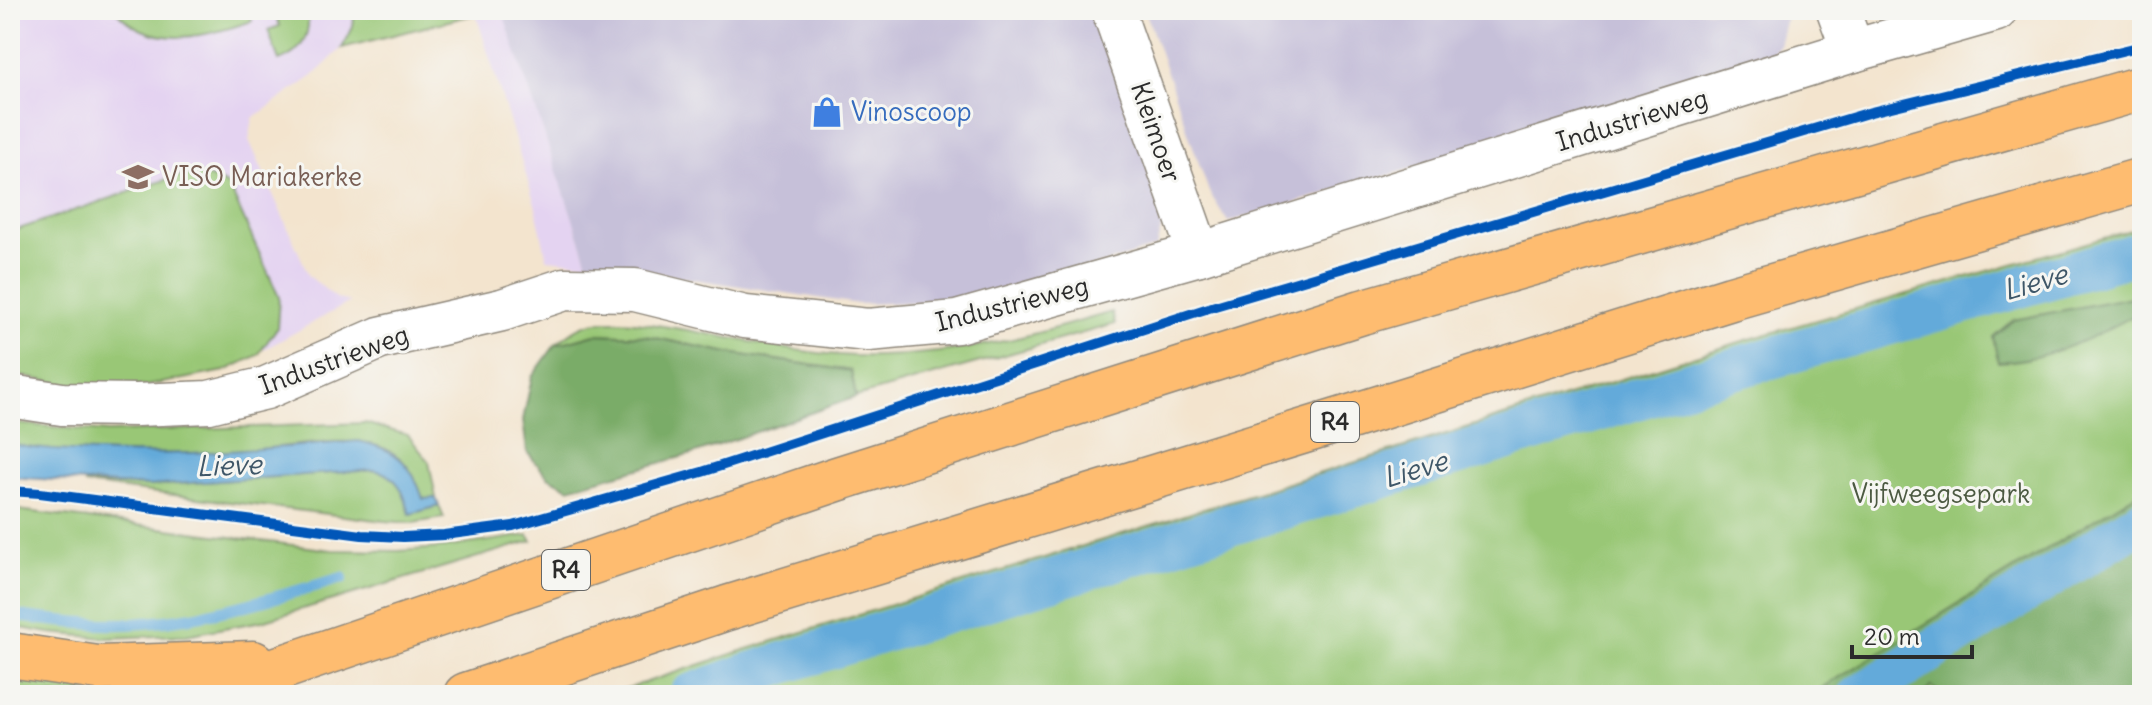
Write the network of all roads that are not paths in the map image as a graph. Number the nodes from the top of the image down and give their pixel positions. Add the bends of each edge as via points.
1 (1113, 10) edge
2 (1838, 10) edge
3 (1996, 10) edge
4 (1853, 51) junction
5 (2142, 88) edge
6 (2142, 180) edge
7 (1199, 254) junction
8 (10, 396) edge
9 (10, 655) edge
10 (296, 661) junction
11 (201, 695) edge
12 (466, 695) edge

1 - 7 street, Kleimoer
2 - 4 street
3 - 4 street, Industrieweg
4 - 7 street, Industrieweg
5 - 10 highway, R4 via 1347,317 837,479
6 - 12 highway, R4 via 1731,298 727,608
7 - 8 street, Industrieweg via 957,322 868,330 745,317 635,290 565,289 502,310 380,338 266,388 209,402 62,404
9 - 10 highway, R4 via 98,668
10 - 11 highway, R4

